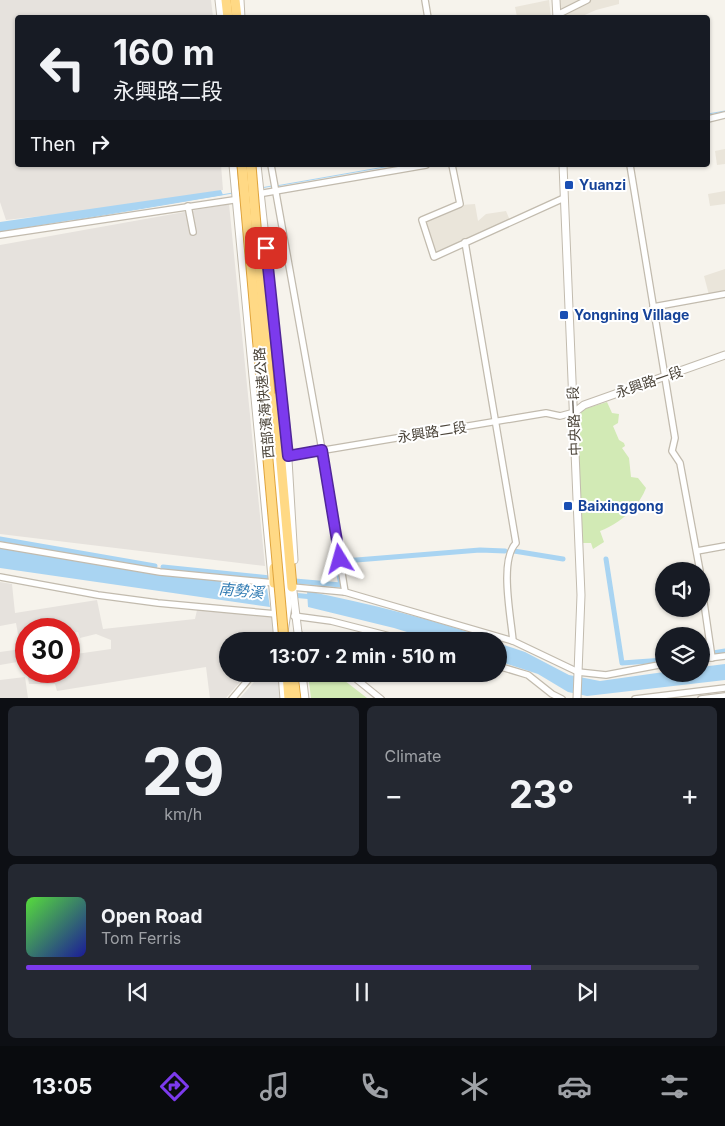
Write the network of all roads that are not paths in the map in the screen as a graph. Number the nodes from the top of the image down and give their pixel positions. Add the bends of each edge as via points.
1 (219, 0) edge
2 (226, 0) edge
3 (235, 0) edge
4 (240, 0) edge
5 (425, 0) edge
6 (556, 0) edge
7 (587, 0) edge
8 (221, 15) edge
9 (228, 15) edge
10 (237, 15) edge
11 (242, 15) edge
12 (428, 15) edge
13 (557, 15) edge
14 (559, 15) edge
15 (725, 115) edge
16 (710, 118) edge
17 (233, 167) edge
18 (242, 167) edge
19 (247, 167) edge
20 (251, 167) edge
21 (257, 167) edge
22 (271, 167) edge
23 (414, 167) edge
24 (452, 167) edge
25 (563, 167) edge
26 (630, 167) edge
27 (275, 190) junction
28 (260, 194) junction
29 (250, 195) junction
30 (564, 198) junction
31 (237, 200) junction
32 (188, 206) junction
33 (246, 206) junction
34 (193, 232) dead end
35 (0, 235) edge
36 (464, 242) junction
37 (260, 256) junction
38 (725, 294) edge
39 (653, 307) junction
40 (725, 355) edge
41 (666, 376) junction
42 (575, 412) junction
43 (495, 422) junction
44 (322, 450) junction
45 (288, 456) junction
46 (283, 541) junction
47 (0, 545) edge
48 (725, 546) edge
49 (697, 551) junction
50 (699, 562) edge
51 (0, 577) edge
52 (274, 583) junction
53 (292, 587) junction
54 (344, 592) junction
55 (276, 614) junction
56 (294, 616) junction
57 (706, 617) edge
58 (278, 632) edge
59 (283, 632) edge
60 (284, 632) edge
61 (289, 632) edge
62 (298, 632) edge
63 (376, 632) edge
64 (514, 641) junction
65 (725, 656) edge
66 (712, 658) joint
67 (655, 666) edge
68 (507, 669) edge
69 (578, 675) junction
70 (246, 682) edge
71 (283, 682) edge
72 (288, 682) edge
73 (294, 682) edge
74 (303, 682) edge
75 (360, 682) edge
76 (725, 688) edge
77 (725, 696) edge
78 (232, 698) edge
79 (284, 698) edge
80 (289, 698) edge
81 (296, 698) edge
82 (305, 698) edge
83 (381, 698) edge
84 (562, 698) edge
85 (577, 698) edge
86 (635, 698) edge
87 (701, 698) edge

1 - 8 street
2 - 9 highway
3 - 10 highway
4 - 11 street
5 - 12 street
6 - 13 street
7 - 14 street
15 - 16 street
17 - 31 street
18 - 33 highway, 西部濱海快速公路, bridge
19 - 29 street
20 - 37 highway, 西部濱海快速公路, bridge
21 - 28 street
22 - 27 street
23 - 27 street
24 - 36 street via 460,204 422,220 434,256
25 - 30 street, 中央路一段
26 - 39 street
27 - 28 street
27 - 44 street
28 - 29 street
28 - 45 street
29 - 31 street
29 - 46 street
30 - 36 street
30 - 42 street, 中央路一段
31 - 32 street
31 - 52 street via 270,568
32 - 34 street
32 - 35 street
33 - 52 highway, bridge via 246,246 275,552
33 - 59 highway, 西部濱海快速公路, bridge
36 - 43 street
37 - 53 highway, bridge
37 - 61 highway, 西部濱海快速公路, bridge
38 - 39 street
39 - 41 street
40 - 41 street, 永興路一段
41 - 42 street, 永興路一段 via 584,405
41 - 49 street via 675,438 672,452 680,463
42 - 43 street, 永興路二段 via 560,416 546,413
42 - 69 street, 中央路一段 via 581,595
43 - 44 street, 永興路二段
43 - 64 street via 516,543 508,556 507,580
44 - 45 street, 永興路二段
44 - 54 street
45 - 53 street via 294,560
46 - 53 street
46 - 60 street via 288,606
47 - 52 street via 160,572
48 - 49 street
49 - 50 street
51 - 55 street via 149,602
52 - 55 street
53 - 54 street
53 - 56 street
54 - 64 street
55 - 58 street
56 - 62 street
56 - 63 street via 331,620
57 - 66 street
64 - 69 street
65 - 66 street
67 - 69 street via 606,675
68 - 84 street via 528,675
69 - 85 street, 中央路一段
70 - 78 street
71 - 79 street
72 - 80 highway
73 - 81 highway
74 - 82 street
75 - 83 street
76 - 86 street
77 - 87 street

